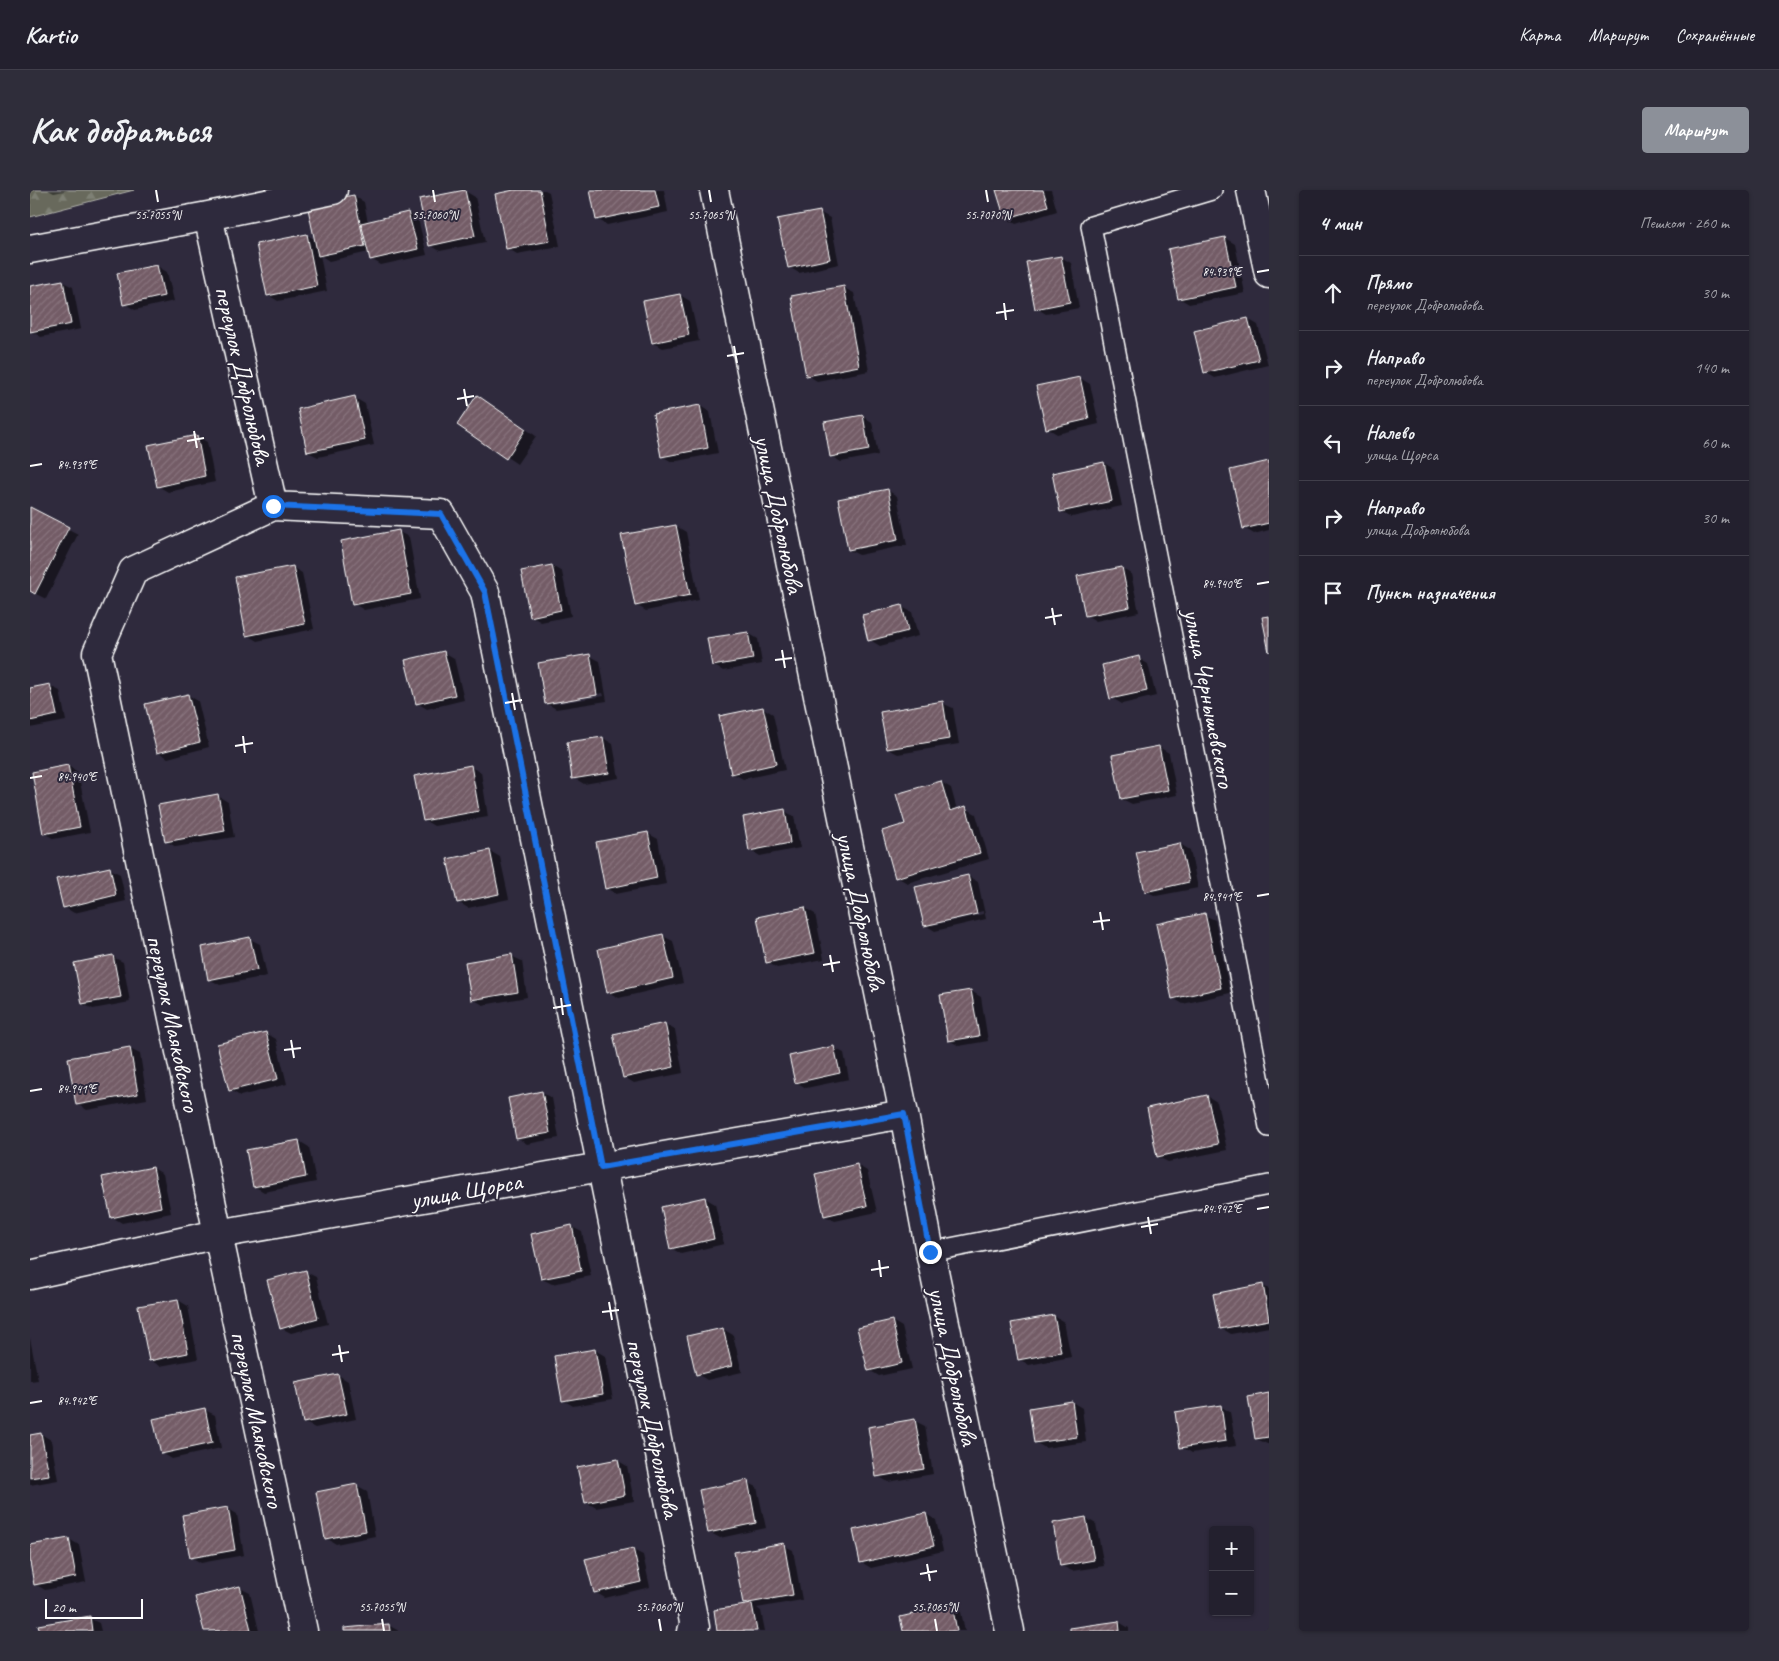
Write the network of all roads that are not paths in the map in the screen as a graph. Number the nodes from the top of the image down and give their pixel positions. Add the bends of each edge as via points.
1 (333, 190) edge
2 (714, 190) edge
3 (1212, 190) edge
4 (1251, 190) edge
5 (208, 216) junction
6 (30, 249) edge
7 (1269, 274) edge
8 (273, 506) junction
9 (904, 1114) junction
10 (1269, 1127) edge
11 (601, 1167) junction
12 (1269, 1185) edge
13 (218, 1234) junction
14 (930, 1252) junction
15 (30, 1275) edge
16 (303, 1631) edge
17 (692, 1631) edge
18 (1010, 1631) edge

1 - 5 street
2 - 9 street, улица Добролюбова
3 - 10 lane, улица Чернышевского via 1091,226
4 - 7 street
5 - 6 street
5 - 8 street, переулок Добролюбова
8 - 11 street, переулок Добролюбова via 441,514 485,592
8 - 13 street, переулок Маяковского via 133,571 97,654
9 - 11 street, улица Щорса
9 - 14 street, улица Добролюбова
11 - 13 street, улица Щорса
11 - 17 street, переулок Добролюбова via 695,1627
12 - 14 lane
13 - 15 street, улица Щорса
13 - 16 street, переулок Маяковского
14 - 18 street, улица Добролюбова

